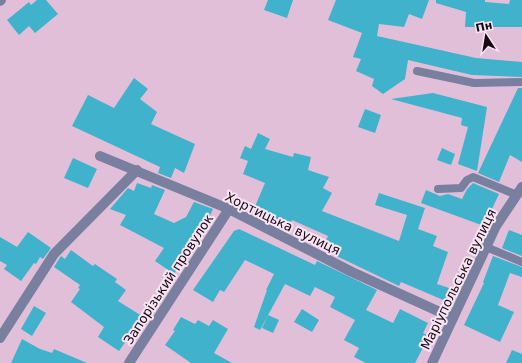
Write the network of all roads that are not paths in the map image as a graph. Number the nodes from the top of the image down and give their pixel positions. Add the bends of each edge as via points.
1 (417, 71) dead end
2 (522, 82) edge
3 (100, 156) dead end
4 (138, 170) junction
5 (438, 189) dead end
6 (519, 191) edge
7 (229, 210) junction
8 (486, 247) junction
9 (522, 262) edge
10 (453, 318) junction
11 (0, 338) edge
12 (129, 363) edge
13 (432, 363) edge

1 - 2 lane via 474,83
3 - 4 street, Хортицька вулиця
4 - 7 street, Хортицька вулиця
4 - 11 street via 54,254
5 - 6 lane via 461,188 473,177
6 - 8 street, Маріупольська вулиця via 496,226
7 - 10 street, Хортицька вулиця via 352,272
7 - 12 street, Запорізький провулок
8 - 9 lane
8 - 10 street, Маріупольська вулиця
10 - 13 street, Маріупольська вулиця

